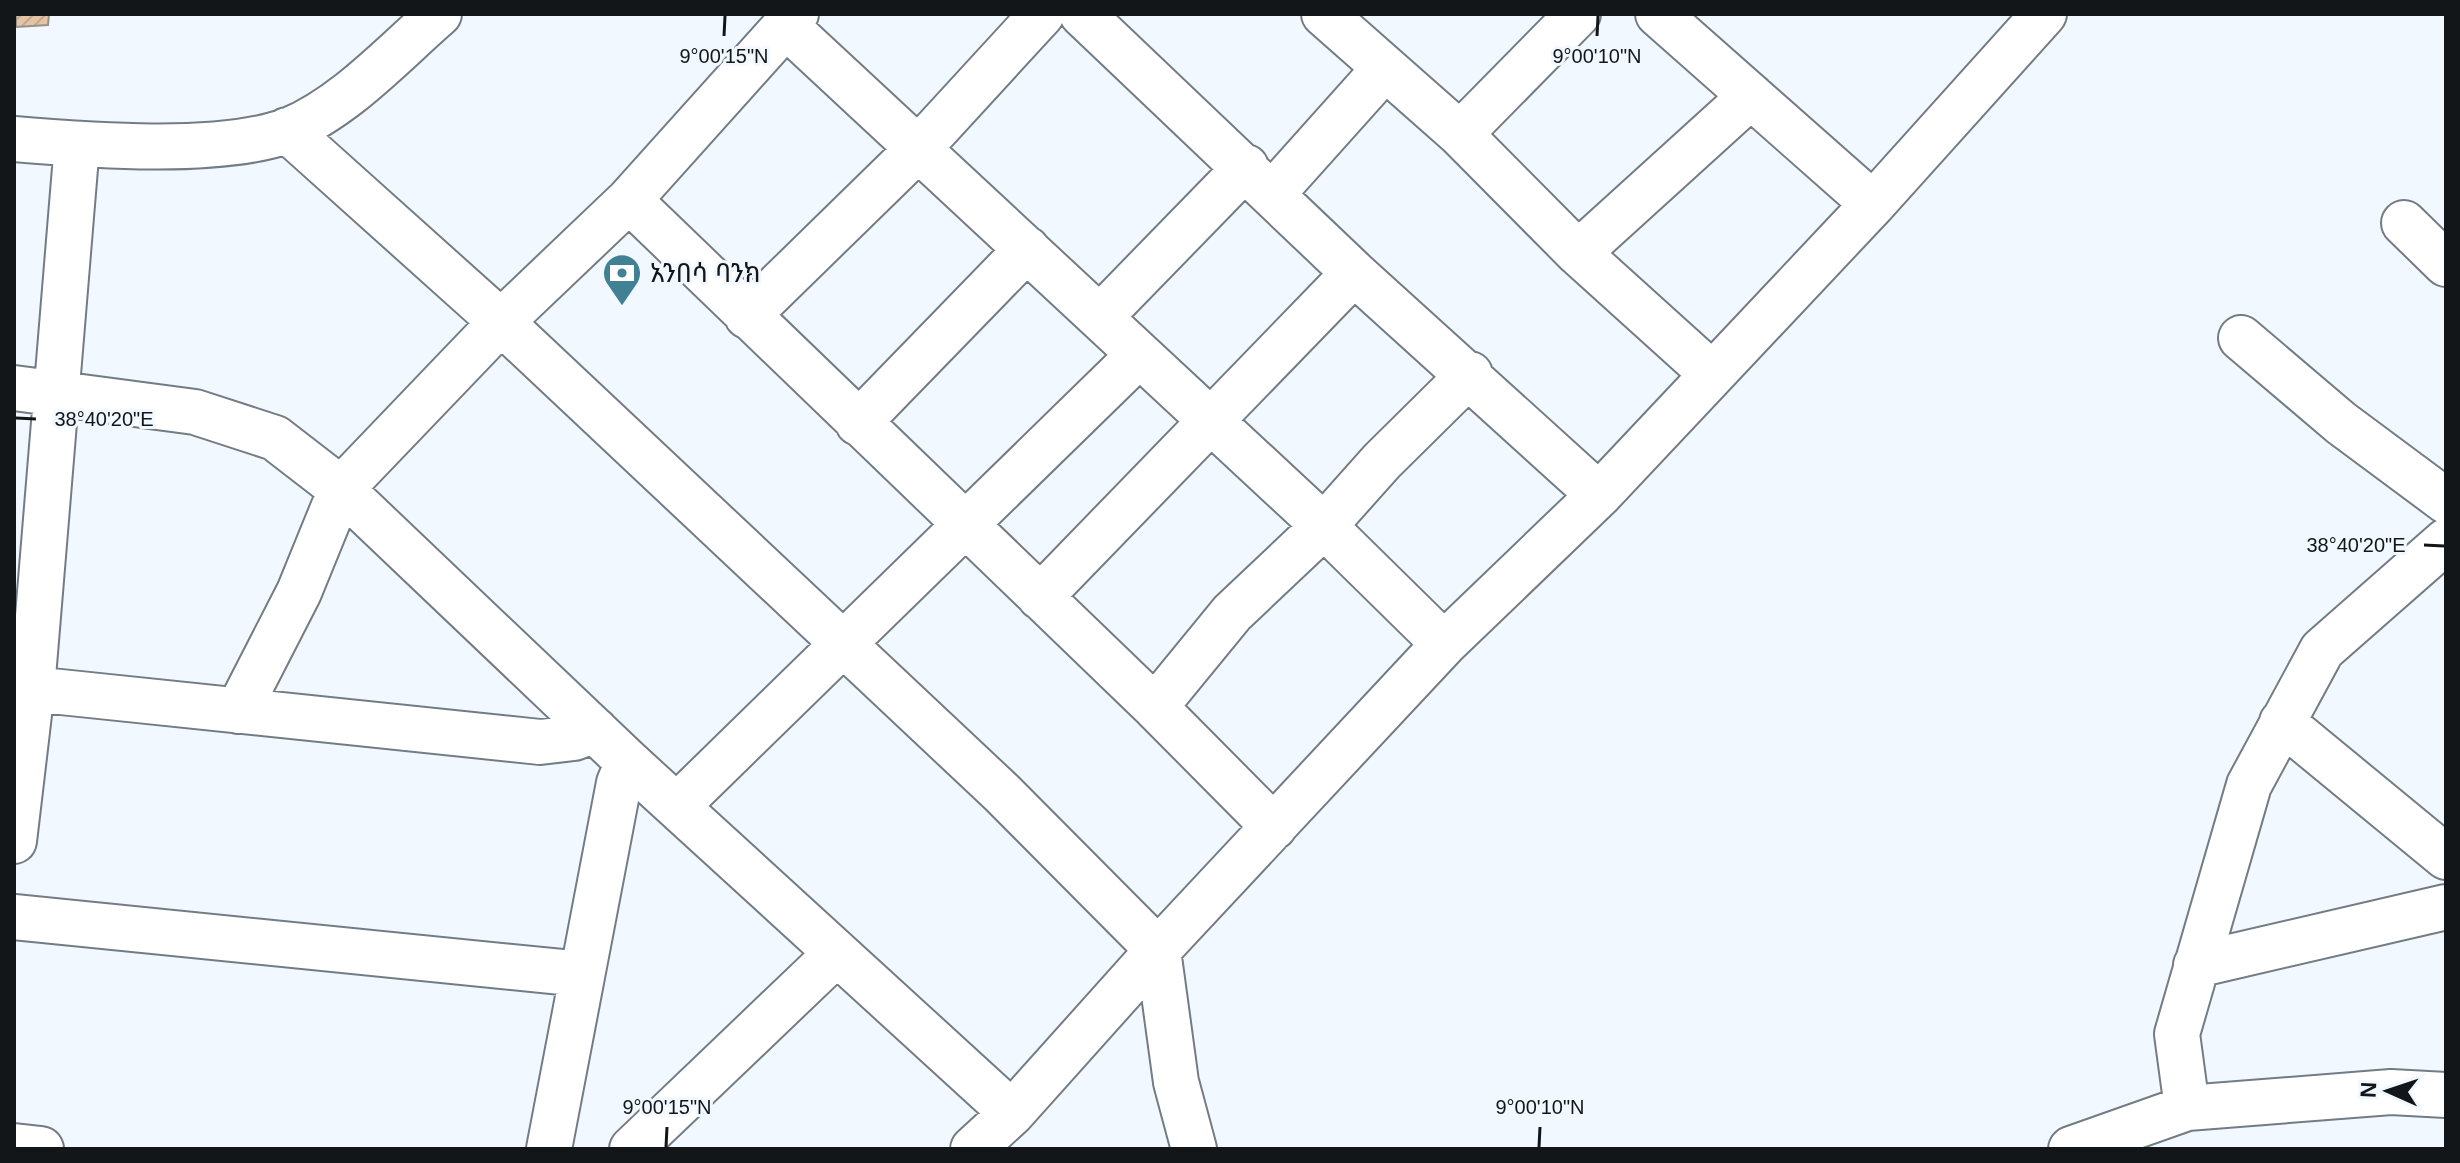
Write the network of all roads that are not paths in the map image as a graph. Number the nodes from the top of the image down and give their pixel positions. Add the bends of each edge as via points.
1 (439, 14) edge
2 (1042, 14) edge
3 (1082, 14) edge
4 (1324, 14) edge
5 (1578, 14) edge
6 (2044, 14) edge
7 (791, 19) edge
8 (1683, 22) edge
9 (1385, 68) junction
10 (1751, 96) junction
11 (287, 130) junction
12 (1460, 134) junction
13 (14, 139) edge
14 (77, 144) junction
15 (919, 148) junction
16 (1259, 180) junction
17 (629, 200) junction
18 (1873, 204) junction
19 (2404, 223) dead end
20 (1027, 249) junction
21 (1578, 253) junction
22 (2446, 264) edge
23 (1354, 273) junction
24 (747, 316) junction
25 (1100, 317) junction
26 (501, 322) junction
27 (2241, 338) dead end
28 (1138, 356) junction
29 (1470, 374) junction
30 (1712, 374) junction
31 (34, 389) edge
32 (1208, 421) junction
33 (858, 423) junction
34 (341, 489) junction
35 (1599, 495) junction
36 (2446, 501) edge
37 (965, 525) junction
38 (1324, 526) junction
39 (2446, 541) edge
40 (1040, 597) junction
41 (1444, 644) junction
42 (842, 646) junction
43 (32, 689) junction
44 (1155, 707) junction
45 (238, 711) junction
46 (2282, 722) junction
47 (595, 730) junction
48 (628, 762) junction
49 (677, 806) junction
50 (1274, 827) junction
51 (14, 841) edge
52 (2446, 857) edge
53 (2446, 907) edge
54 (14, 917) edge
55 (1158, 950) junction
56 (837, 953) junction
57 (2196, 965) junction
58 (582, 974) junction
59 (2446, 1095) edge
60 (2187, 1108) junction
61 (1012, 1113) junction
62 (14, 1146) edge
63 (41, 1149) edge
64 (549, 1149) edge
65 (632, 1149) edge
66 (973, 1149) edge
67 (1194, 1149) edge
68 (2071, 1149) edge

1 - 11 street via 325,110
2 - 15 street
3 - 16 street
4 - 9 street
5 - 12 street
6 - 18 street
7 - 15 street
7 - 17 street
8 - 10 street
9 - 12 street
9 - 16 street
10 - 18 street
10 - 21 street
11 - 14 street via 184,146
11 - 26 street
12 - 21 street
13 - 14 street
14 - 31 street
15 - 20 street
15 - 24 street
16 - 23 street
16 - 25 street
17 - 24 street
17 - 26 street
18 - 30 street
19 - 22 street
20 - 25 street
20 - 33 street
21 - 30 street
23 - 29 street
23 - 32 street
24 - 33 street
25 - 28 street
26 - 34 street
26 - 42 street
27 - 36 street via 2341,423
28 - 32 street
28 - 37 street
29 - 35 street
29 - 38 street
30 - 35 street
31 - 34 street via 195,412 275,438
31 - 43 street
32 - 38 street
32 - 40 street
33 - 37 street
34 - 45 street via 299,592
34 - 47 street
35 - 41 street
37 - 40 street
37 - 42 street
38 - 41 street
38 - 44 street via 1232,613
39 - 46 street via 2322,650
40 - 44 street
41 - 50 street
42 - 49 street
42 - 55 street via 1002,793
43 - 45 street
43 - 51 street
44 - 50 street
45 - 47 street via 540,742
46 - 52 street
46 - 57 street via 2249,785
47 - 48 street
48 - 49 street
48 - 58 street via 619,783
49 - 56 street
50 - 55 street
53 - 57 street
54 - 58 street
55 - 61 street
55 - 67 street via 1176,1082
56 - 61 street
56 - 65 street
57 - 60 street via 2177,1034
58 - 64 street
59 - 60 street via 2391,1092
60 - 68 street
61 - 66 street
62 - 63 street

